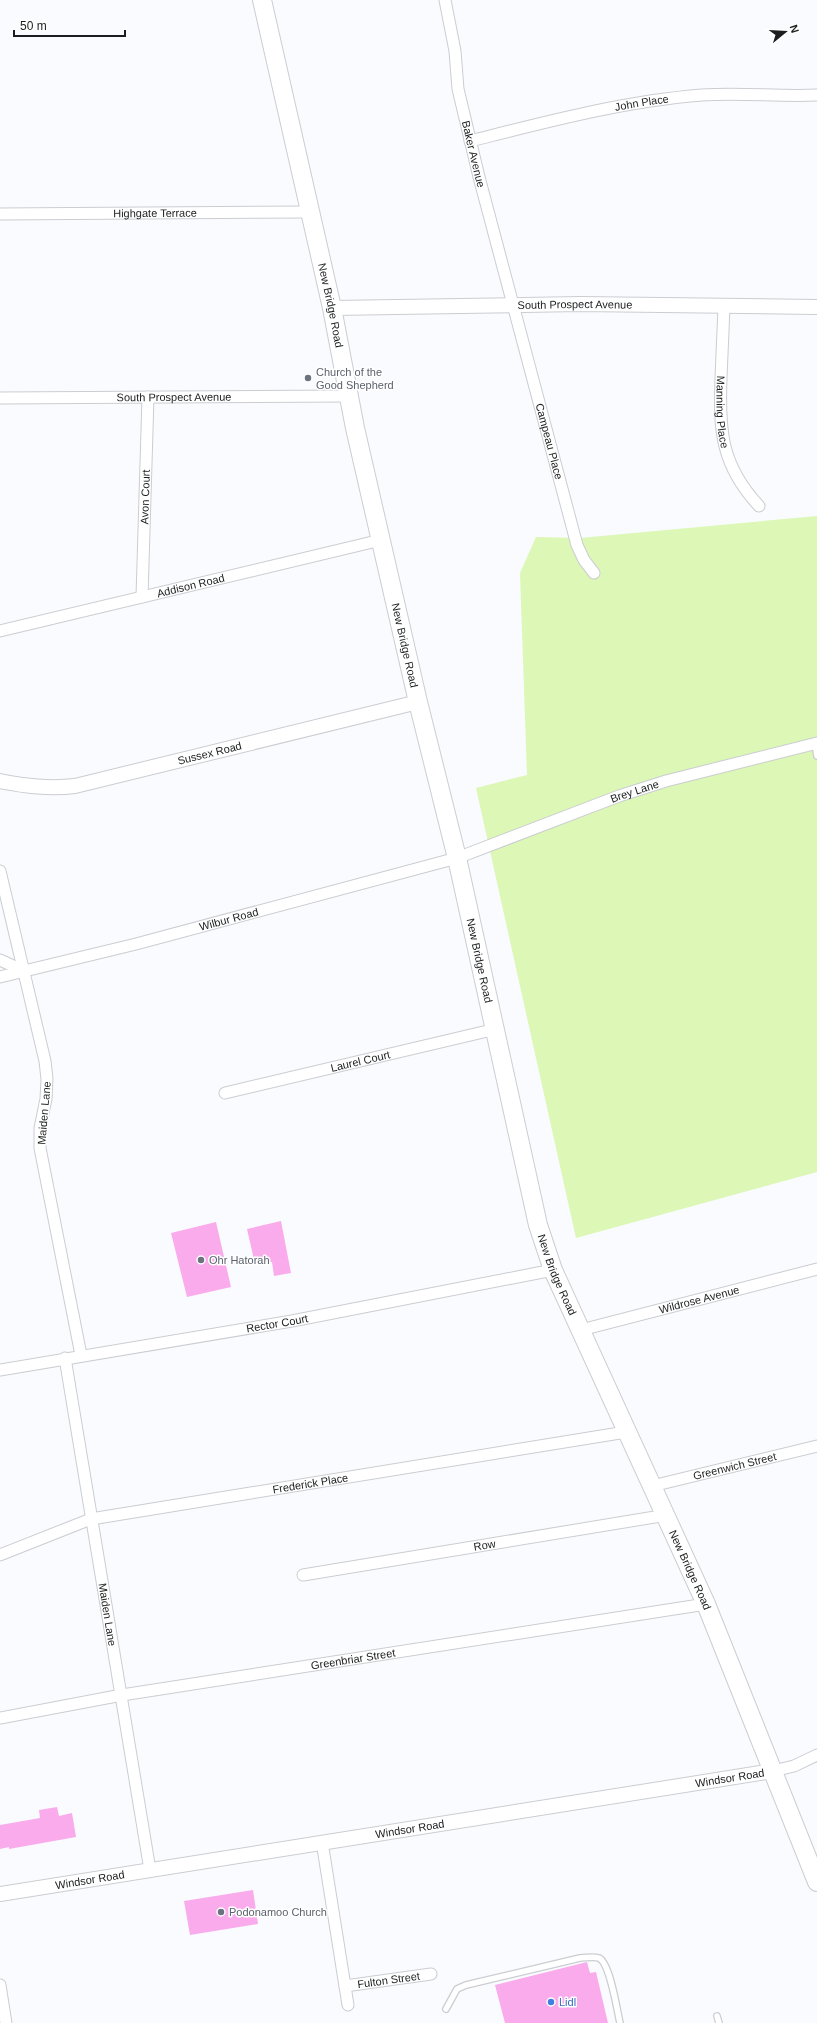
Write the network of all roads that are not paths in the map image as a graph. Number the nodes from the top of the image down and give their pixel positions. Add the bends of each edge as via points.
1 (262, 0) edge
2 (445, 0) edge
3 (817, 95) edge
4 (470, 141) junction
5 (311, 212) junction
6 (0, 214) edge
7 (513, 305) junction
8 (724, 307) junction
9 (817, 307) edge
10 (332, 308) junction
11 (349, 396) junction
12 (148, 397) junction
13 (0, 398) edge
14 (759, 506) dead end
15 (381, 540) junction
16 (594, 573) dead end
17 (142, 597) junction
18 (0, 631) edge
19 (418, 702) junction
20 (816, 743) edge
21 (817, 756) edge
22 (0, 781) edge
23 (457, 858) junction
24 (0, 871) edge
25 (0, 960) edge
26 (24, 971) junction
27 (0, 977) edge
28 (496, 1029) junction
29 (225, 1093) dead end
30 (817, 1269) edge
31 (553, 1270) junction
32 (580, 1330) junction
33 (81, 1355) junction
34 (65, 1358) junction
35 (0, 1370) edge
36 (626, 1432) junction
37 (817, 1446) edge
38 (652, 1486) junction
39 (666, 1515) junction
40 (91, 1519) junction
41 (0, 1555) edge
42 (303, 1575) dead end
43 (706, 1604) junction
44 (122, 1695) junction
45 (0, 1718) edge
46 (817, 1756) edge
47 (772, 1771) junction
48 (322, 1842) junction
49 (150, 1870) junction
50 (817, 1882) edge
51 (0, 1894) edge
52 (431, 1974) dead end
53 (0, 1985) edge
54 (345, 1986) junction
55 (348, 2005) dead end
56 (446, 2009) dead end
57 (717, 2016) dead end
58 (6, 2023) edge
59 (620, 2023) edge
60 (719, 2023) edge

1 - 5 main road, New Bridge Road
2 - 4 street, Baker Avenue via 455,51 458,89
3 - 4 street, John Place via 703,95 677,98 611,108
4 - 7 street, Baker Avenue
5 - 6 street, Highgate Terrace
5 - 10 main road, New Bridge Road
7 - 8 street, South Prospect Avenue
7 - 10 street, South Prospect Avenue
7 - 16 street, Campeau Place via 577,545
8 - 9 street, South Prospect Avenue
8 - 14 street, Manning Place via 719,416 722,437 727,457 737,478
10 - 11 main road, New Bridge Road
11 - 12 street, South Prospect Avenue
11 - 15 main road, New Bridge Road
12 - 13 street, South Prospect Avenue
12 - 17 street, Avon Court
15 - 17 street, Addison Road
15 - 19 main road, New Bridge Road
17 - 18 street, Addison Road
19 - 22 street, Sussex Road via 75,786 34,788
19 - 23 main road, New Bridge Road
20 - 21 lane
20 - 23 street, Brey Lane via 646,788
23 - 26 street, Wilbur Road via 136,944
23 - 28 main road, New Bridge Road
24 - 26 street, Maiden Lane
25 - 26 street
26 - 27 street, Wilbur Road
26 - 33 street, Maiden Lane via 48,1079 40,1128 40,1148
28 - 29 street, Laurel Court
28 - 31 main road, New Bridge Road via 538,1226
30 - 32 street, Wildrose Avenue
31 - 32 main road, New Bridge Road
31 - 33 street, Rector Court via 292,1321
32 - 36 main road, New Bridge Road
33 - 34 street, Rector Court
34 - 35 street, Rector Court
34 - 40 street, Maiden Lane
36 - 38 main road, New Bridge Road
36 - 40 street, Frederick Place
37 - 38 street, Greenwich Street
38 - 39 main road, New Bridge Road
39 - 42 street, Row
39 - 43 main road, New Bridge Road
40 - 41 street, Frederick Place
40 - 44 street, Maiden Lane
43 - 44 street, Greenbriar Street
43 - 47 main road, New Bridge Road
44 - 45 street, Greenbriar Street
44 - 49 street, Maiden Lane
46 - 47 street, Windsor Road via 794,1766
47 - 48 street, Windsor Road
47 - 50 main road, New Bridge Road
48 - 49 street, Windsor Road
48 - 54 street, Fulton Street
49 - 51 street, Windsor Road
52 - 54 street, Fulton Street
53 - 58 street
54 - 55 street, Fulton Street
56 - 59 lane via 457,1990 466,1985 593,1957 599,1958 607,1968
57 - 60 lane

